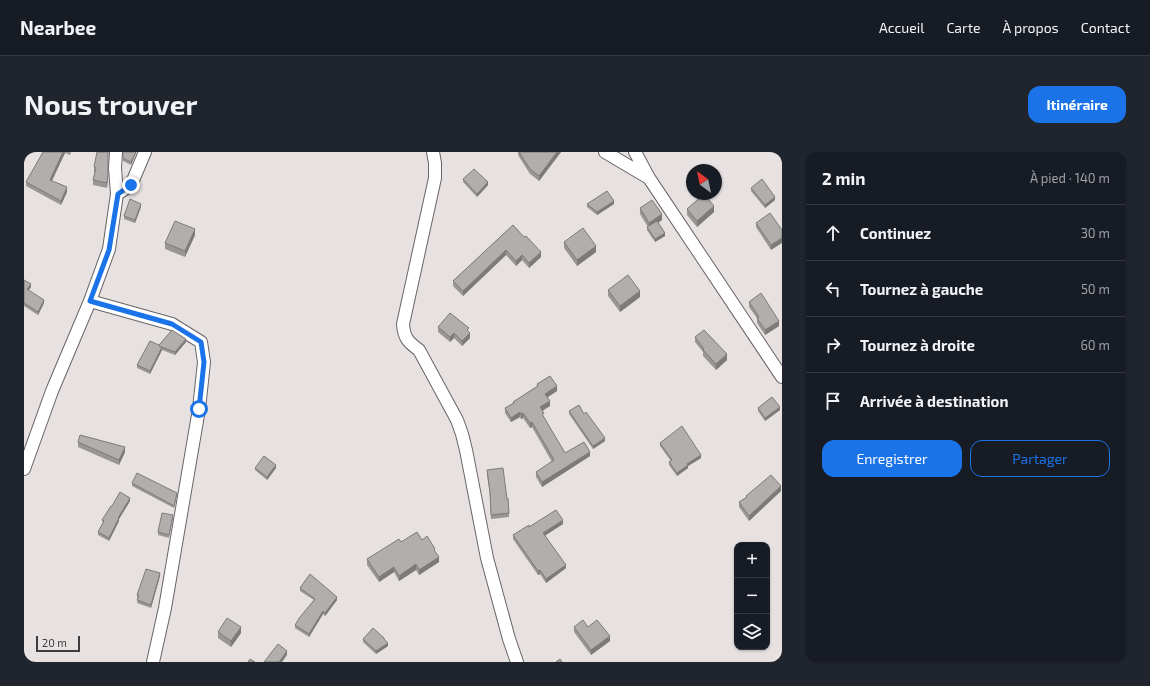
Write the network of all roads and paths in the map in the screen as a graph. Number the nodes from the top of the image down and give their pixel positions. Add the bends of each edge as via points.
1 (116, 152) edge
2 (145, 152) edge
3 (432, 152) edge
4 (605, 152) edge
5 (635, 152) edge
6 (649, 178) junction
7 (118, 194) junction
8 (90, 301) junction
9 (782, 377) edge
10 (24, 469) edge
11 (153, 662) edge
12 (517, 662) edge

1 - 7 street
2 - 7 street via 131,185
3 - 12 street via 435,178 403,324 404,334 410,344 419,350 457,420 466,450 487,558
4 - 6 street
5 - 6 street
6 - 9 street
7 - 8 street via 109,250
8 - 10 street via 52,391
8 - 11 street via 172,324 201,342 204,362 199,409 165,608

